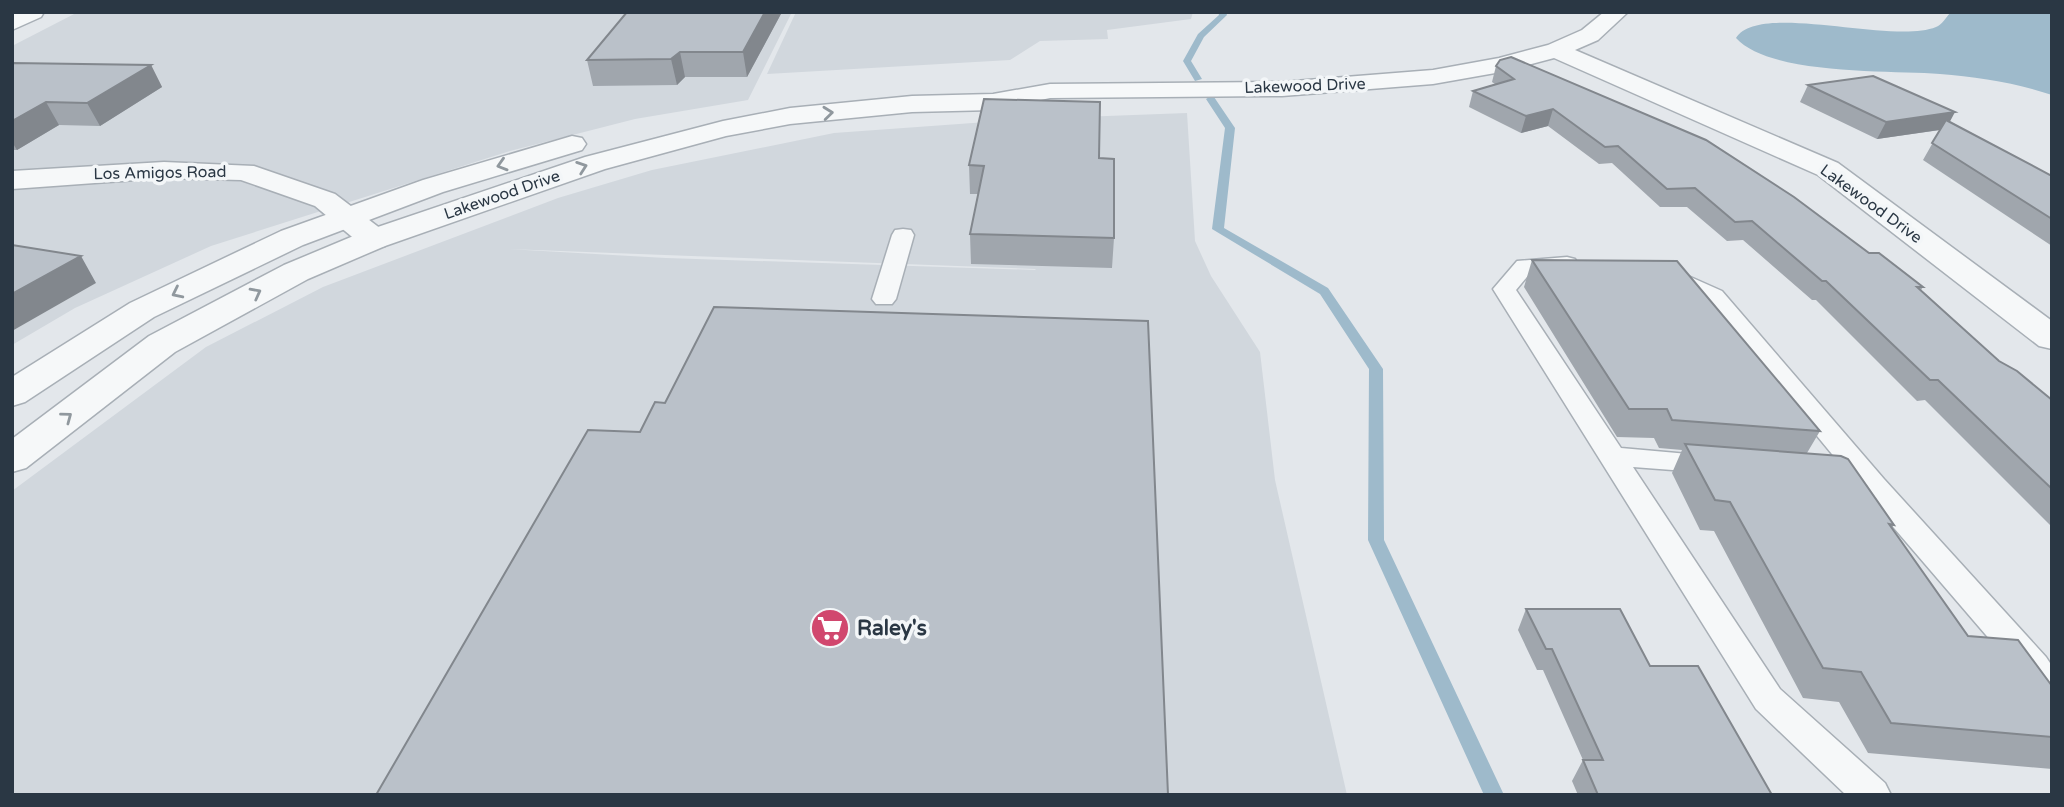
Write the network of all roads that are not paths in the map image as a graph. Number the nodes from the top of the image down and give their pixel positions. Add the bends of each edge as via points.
1 (33, 12) edge
2 (1617, 12) edge
3 (12, 23) edge
4 (1556, 50) junction
5 (1050, 91) junction
6 (12, 180) edge
7 (345, 217) junction
8 (903, 235) dead end
9 (374, 239) junction
10 (1595, 264) edge
11 (1648, 272) edge
12 (884, 299) dead end
13 (2052, 338) edge
14 (12, 394) edge
15 (1612, 456) junction
16 (12, 459) edge
17 (1732, 466) edge
18 (1825, 473) edge
19 (1865, 476) junction
20 (2052, 695) edge
21 (1872, 795) edge

1 - 3 street
2 - 4 street, Lakewood Drive via 1590,35
4 - 5 street, Lakewood Drive via 1501,65 1364,84
4 - 13 street, Lakewood Drive via 1828,169
5 -> 7 street, Lakewood Drive via 1009,82 916,83 778,99 617,131
9 -> 5 street, Lakewood Drive via 595,163 723,129 790,116 912,104 993,102
6 - 7 street, Los Amigos Road via 164,170 244,172 325,200
7 - 9 street, Los Amigos Road
7 -> 14 street, Lakewood Drive via 142,310
8 - 12 lane
16 -> 9 street, Lakewood Drive via 162,344 296,272
10 - 15 lane via 1525,266 1504,289
11 - 19 lane via 1675,275 1714,296
15 - 17 lane
15 - 21 lane via 1768,699
18 - 19 lane
19 - 20 lane via 2034,667

